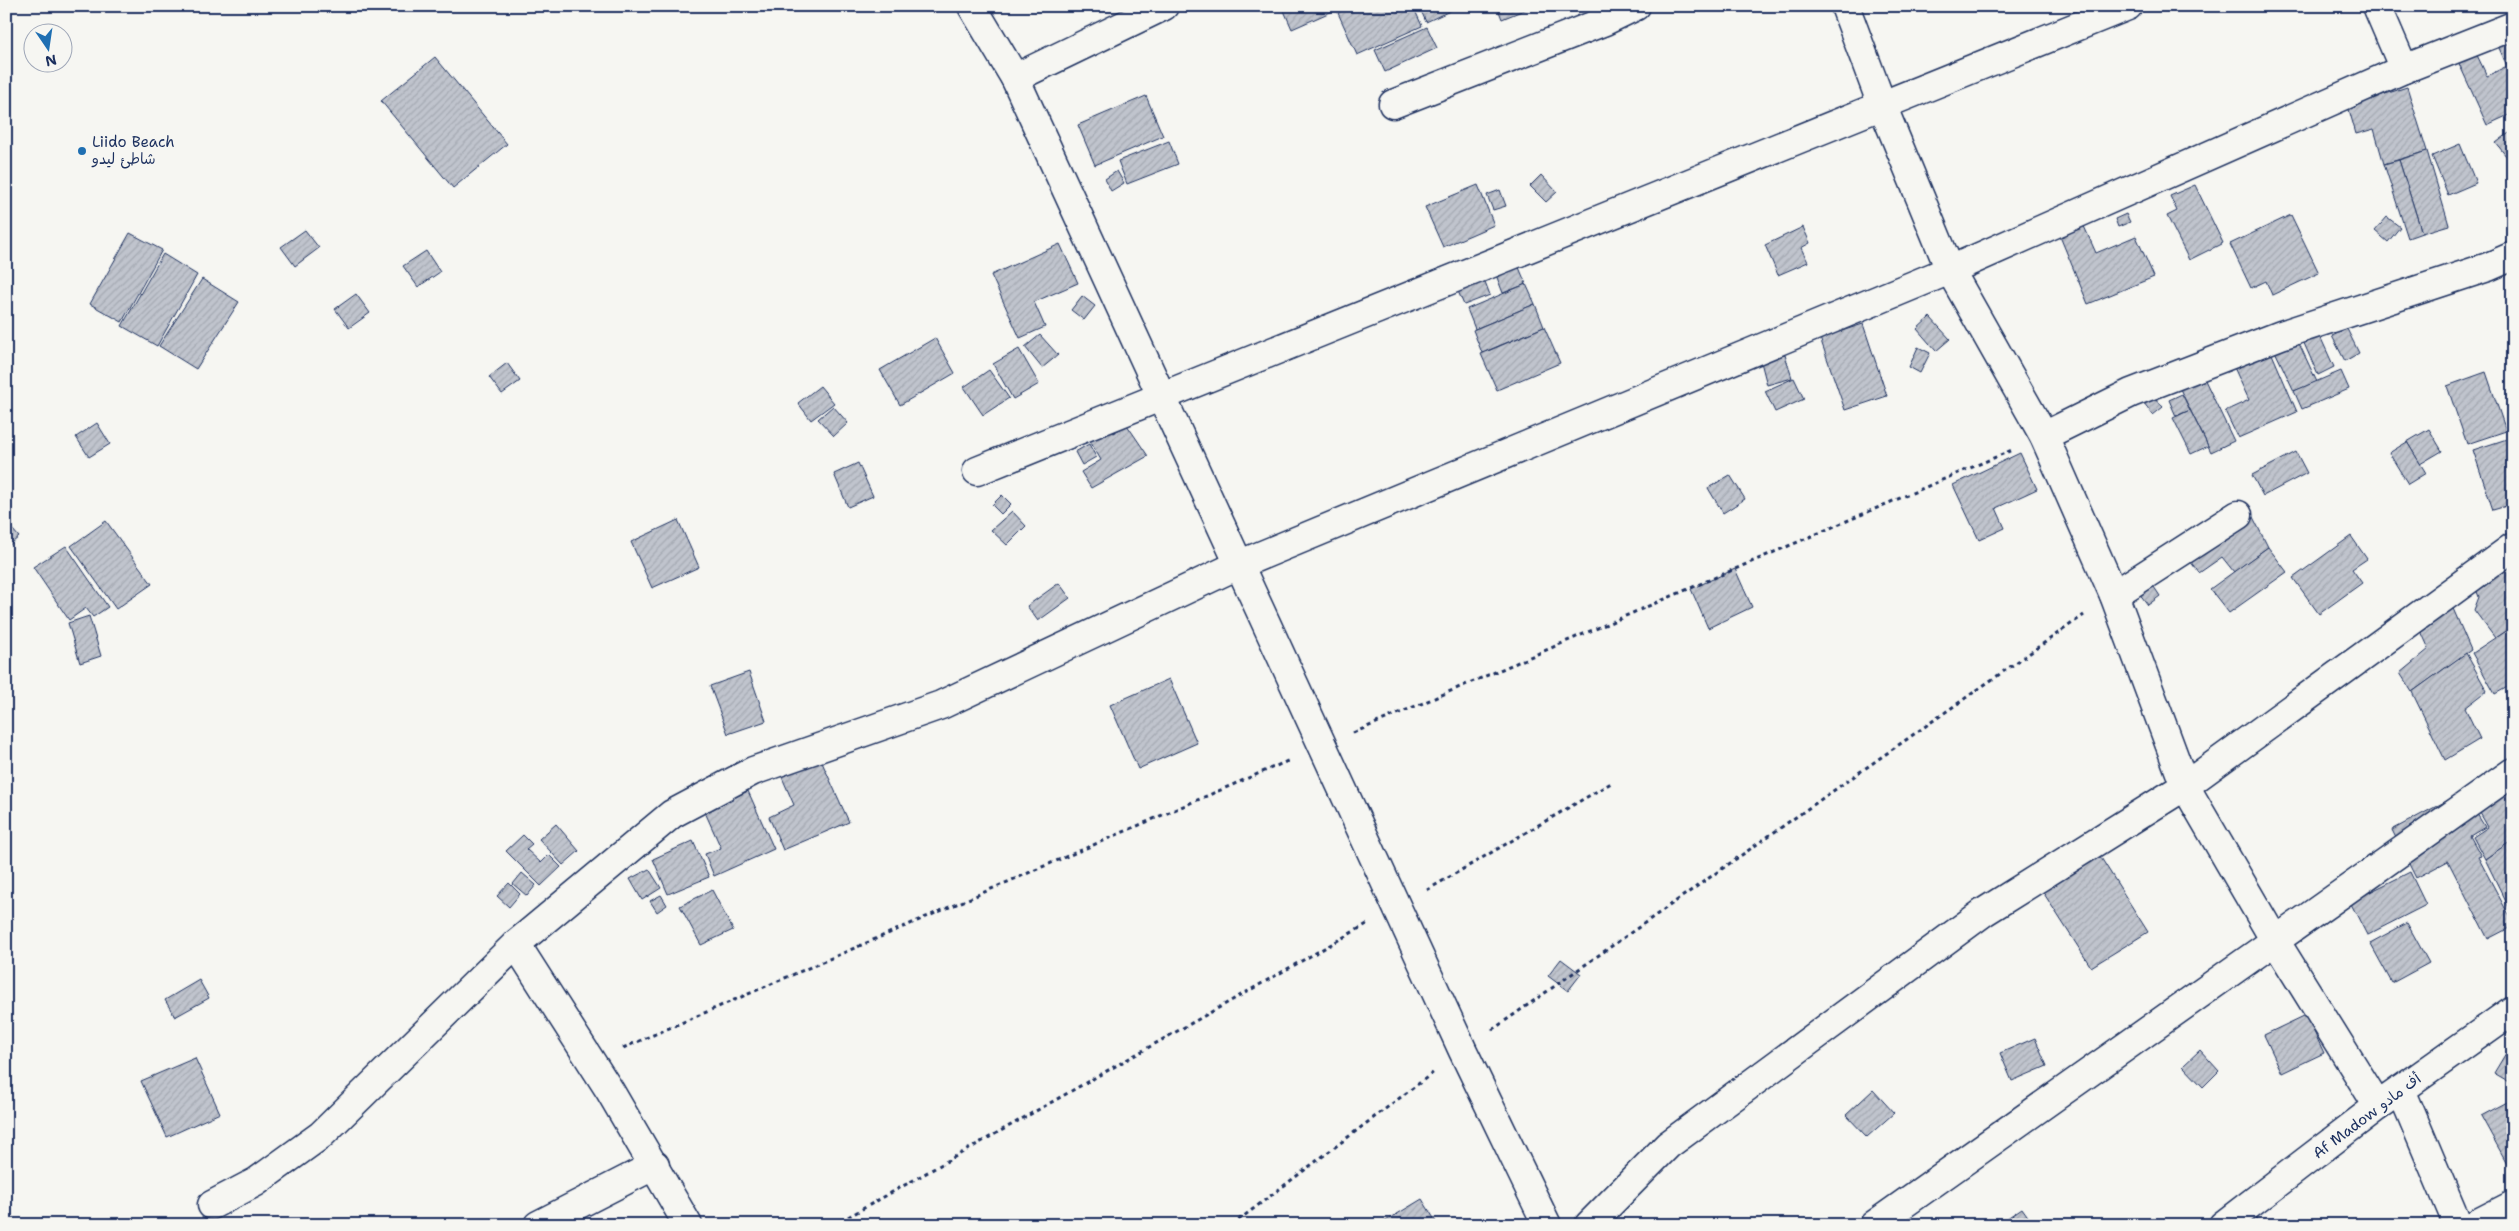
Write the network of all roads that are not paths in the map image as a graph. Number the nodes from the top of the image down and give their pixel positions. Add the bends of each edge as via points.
1 (972, 6) edge
2 (1164, 6) edge
3 (1636, 6) edge
4 (1845, 6) edge
5 (2128, 6) edge
6 (2377, 6) edge
7 (2513, 26) edge
8 (2404, 69) junction
9 (1015, 78) junction
10 (1393, 104) dead end
11 (1882, 105) junction
12 (2513, 256) edge
13 (1950, 270) junction
14 (1162, 396) junction
15 (2044, 436) junction
16 (977, 470) dead end
17 (2238, 515) dead end
18 (2513, 547) edge
19 (1238, 565) junction
20 (2114, 594) junction
21 (2513, 772) edge
22 (2185, 786) junction
23 (2274, 939) junction
24 (516, 944) junction
25 (2513, 1010) edge
26 (2400, 1090) junction
27 (2378, 1106) junction
28 (655, 1165) junction
29 (212, 1205) dead end
30 (2513, 1205) edge
31 (538, 1225) edge
32 (688, 1225) edge
33 (1547, 1225) edge
34 (1588, 1225) edge
35 (1874, 1225) edge
36 (2223, 1225) edge
37 (2458, 1225) edge
38 (2474, 1225) edge

1 - 9 street
2 - 9 street
3 - 10 street
4 - 11 street
5 - 11 street
6 - 8 street
7 - 8 street
8 - 13 street
9 - 14 street
11 - 13 street
11 - 14 street
12 - 15 street via 2263,342 2132,393
13 - 15 street
13 - 19 street
14 - 16 street
14 - 19 street
15 - 20 street
17 - 20 street
18 - 22 street
19 - 24 street via 941,705 753,771 672,814
19 - 33 street
20 - 22 street
21 - 23 street
22 - 23 street
22 - 34 street via 1984,912 1668,1145
23 - 27 street
23 - 35 street
24 - 28 street
24 - 29 street via 321,1135 256,1182
25 - 26 street, Af Madow أف مادو
26 - 27 street, Af Madow أف مادو
26 - 37 street
27 - 36 street, Af Madow أف مادو
28 - 31 street
28 - 32 street
30 - 38 street

